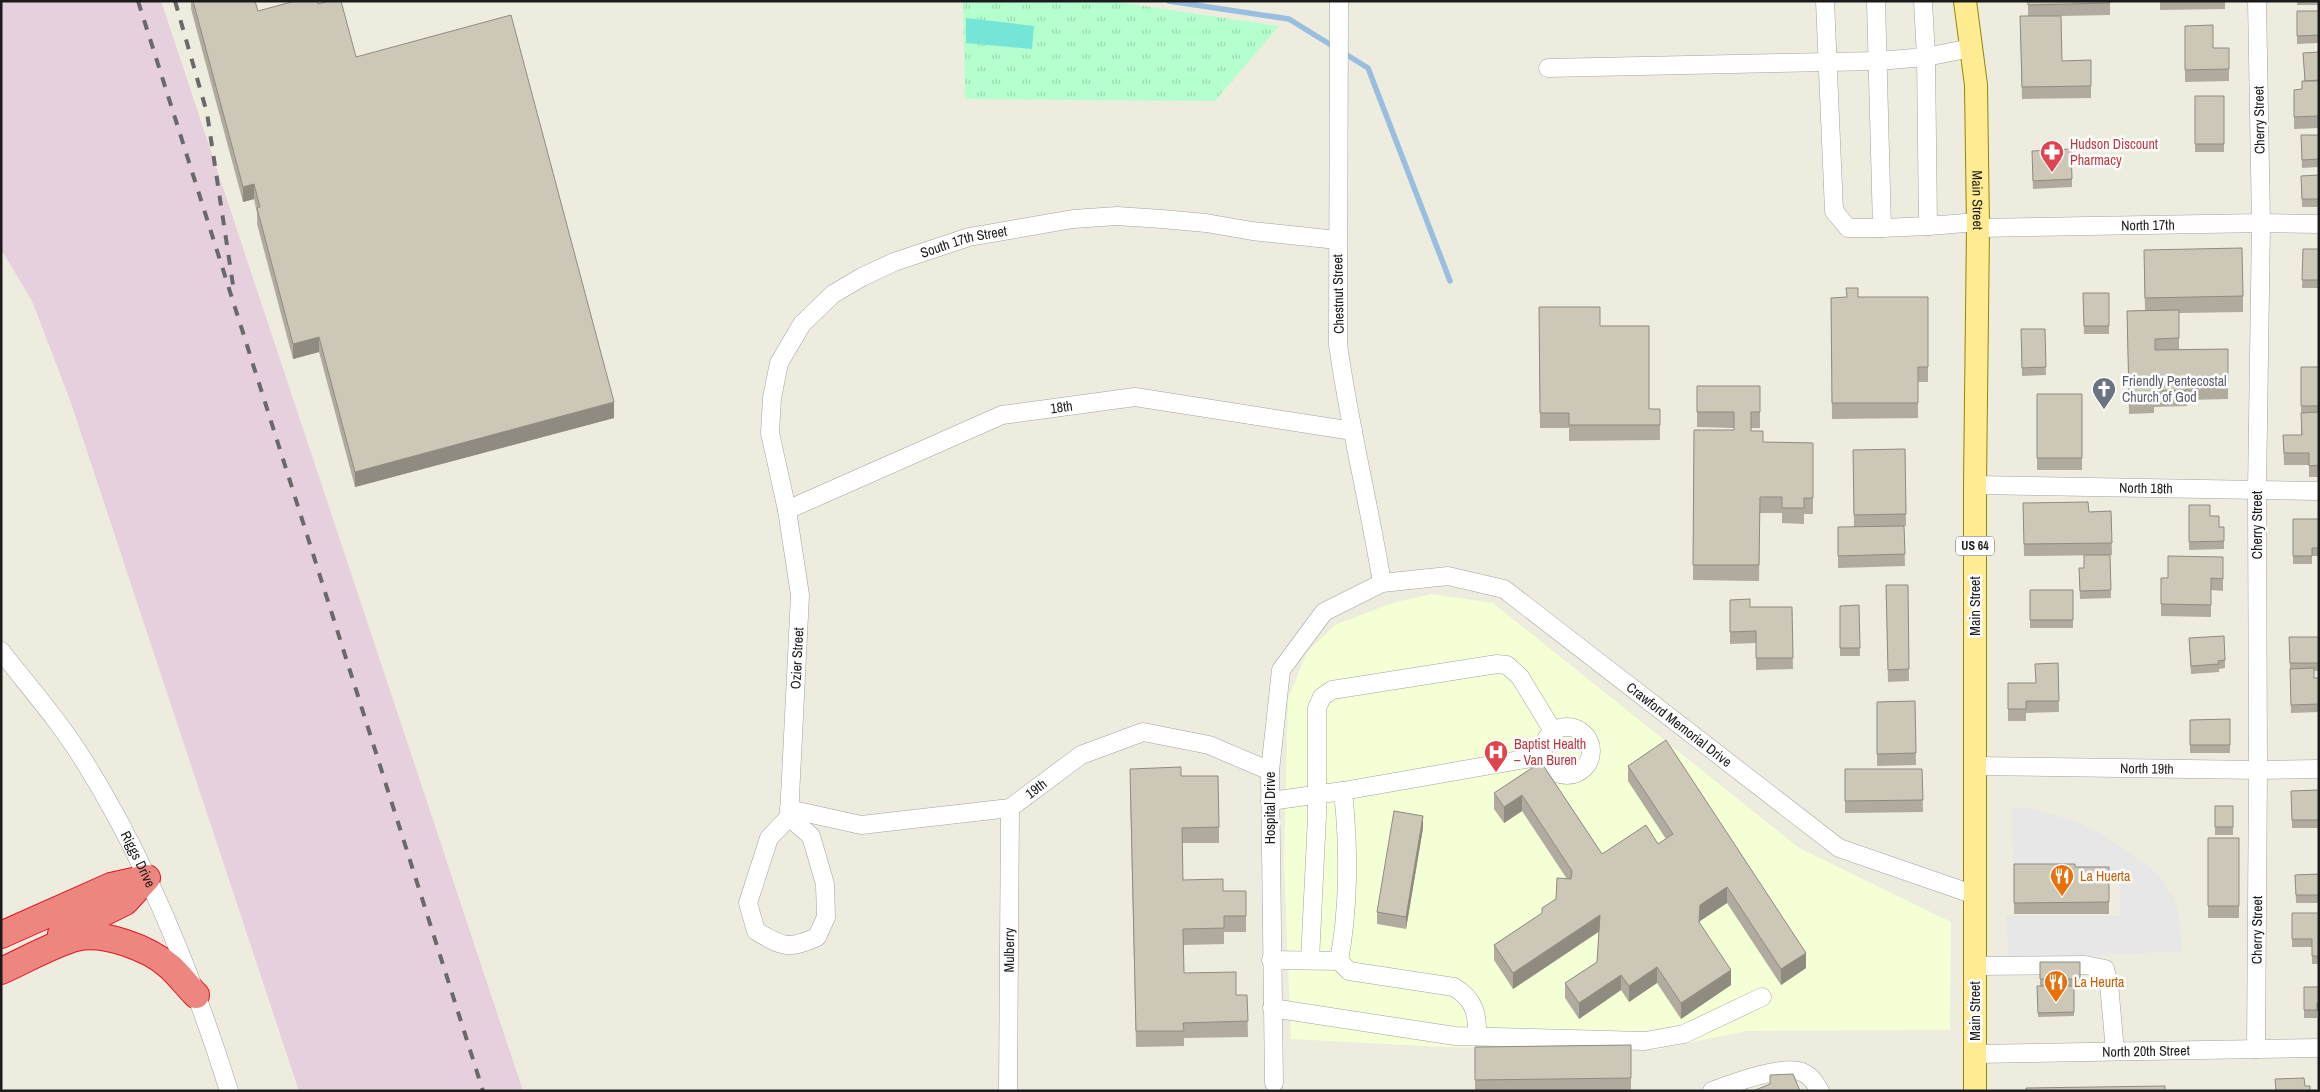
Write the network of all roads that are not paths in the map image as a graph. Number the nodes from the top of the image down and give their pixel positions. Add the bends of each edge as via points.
1 (1339, 1) edge
2 (1825, 1) edge
3 (1876, 1) edge
4 (1923, 1) edge
5 (1965, 1) edge
6 (2257, 1) edge
7 (1971, 48) junction
8 (1926, 57) junction
9 (1878, 61) junction
10 (1828, 62) junction
11 (1548, 68) dead end
12 (2261, 223) junction
13 (2319, 224) edge
14 (1978, 225) junction
15 (1928, 226) junction
16 (1882, 228) junction
17 (1337, 240) junction
18 (1353, 431) junction
19 (1974, 485) junction
20 (2257, 490) junction
21 (2319, 491) edge
22 (787, 510) junction
23 (1382, 583) junction
24 (1, 651) edge
25 (1553, 731) junction
26 (1544, 756) junction
27 (1975, 766) junction
28 (2319, 768) edge
29 (2258, 770) junction
30 (1270, 771) junction
31 (1343, 791) junction
32 (1318, 795) junction
33 (1270, 801) junction
34 (1010, 808) junction
35 (789, 813) junction
36 (147, 878) junction
37 (1975, 895) junction
38 (1, 935) edge
39 (1271, 960) junction
40 (1310, 960) junction
41 (1339, 961) junction
42 (1, 962) edge
43 (1975, 966) junction
44 (1, 971) edge
45 (196, 995) junction
46 (1762, 997) dead end
47 (1272, 1008) junction
48 (1477, 1036) junction
49 (2319, 1048) edge
50 (2256, 1049) junction
51 (2115, 1052) junction
52 (1975, 1054) junction
53 (1274, 1083) dead end
54 (229, 1091) edge
55 (1008, 1091) edge
56 (1712, 1091) edge
57 (1820, 1091) edge
58 (1975, 1091) edge

1 - 17 street, Chestnut Street
2 - 10 street
3 - 9 street
4 - 8 street
5 - 7 main road, Main Street / US 64
6 - 12 street, Cherry Street
7 - 8 street
7 - 14 main road, Main Street / US 64 via 1976,85
8 - 9 street
8 - 15 street
9 - 10 street
9 - 16 street
10 - 11 street
10 - 16 street, North 17th via 1834,211 1848,228
12 - 13 street, North 17th
12 - 14 street, North 17th
12 - 20 street, Cherry Street
14 - 15 street, North 17th
14 - 19 main road, Main Street / US 64
15 - 16 street, North 17th
17 - 18 street, Chestnut Street via 1338,344
17 - 22 street, South 17th Street via 1162,218 1117,216 1073,219 969,237 894,262 862,277 832,294 802,324 779,363 770,433
18 - 22 street, 18th via 1135,397 1002,415
18 - 23 street, Chestnut Street
19 - 20 street, North 18th
19 - 27 main road, Main Street / US 64
20 - 21 street, North 18th
20 - 29 street, Cherry Street
22 - 35 street, Ozier Street via 800,595
23 - 30 street, Hospital Drive via 1324,612 1281,670
23 - 37 street, Crawford Memorial Drive via 1448,576 1504,589 1839,848
24 - 36 street, Riggs Drive via 83,760
25 - 26 street via 1544,742
25 - 26 street via 1576,728 1589,739 1591,755 1583,770 1568,775 1552,770
25 - 32 street via 1520,677 1507,665 1332,690 1322,696 1317,708
26 - 31 street
27 - 29 street, North 19th
27 - 37 main road, Main Street / US 64
28 - 29 street, North 19th
29 - 50 street, Cherry Street
30 - 33 street, Hospital Drive
30 - 34 street, 19th via 1209,745 1143,732 1081,755
31 - 32 street
31 - 41 street via 1346,819 1345,928
32 - 33 street
32 - 40 street
33 - 39 street, Hospital Drive
34 - 35 street via 861,825
34 - 55 street, Mulberry
35 - 35 street via 769,838 748,903 756,930 777,943 797,946 817,937 826,917 827,900 811,836
36 - 38 highway via 111,886
36 - 42 highway via 125,902
36 - 45 street, Riggs Drive via 172,931
37 - 43 main road, Main Street / US 64
39 - 40 street
39 - 47 street, Hospital Drive
40 - 41 street
41 - 48 street via 1349,971 1454,987 1464,992 1478,1017
43 - 51 street via 2084,964 2105,969
43 - 52 main road, Main Street / US 64
44 - 45 highway via 76,938 95,937 123,942 144,951 169,966
45 - 54 street, Riggs Drive
46 - 48 street via 1684,1034 1645,1041
47 - 48 street via 1455,1036
47 - 53 street, Hospital Drive
49 - 50 street, North 20th Street
50 - 51 street, North 20th Street
51 - 52 street, North 20th Street
52 - 58 main road, Main Street / US 64
56 - 57 street via 1787,1069 1804,1073

